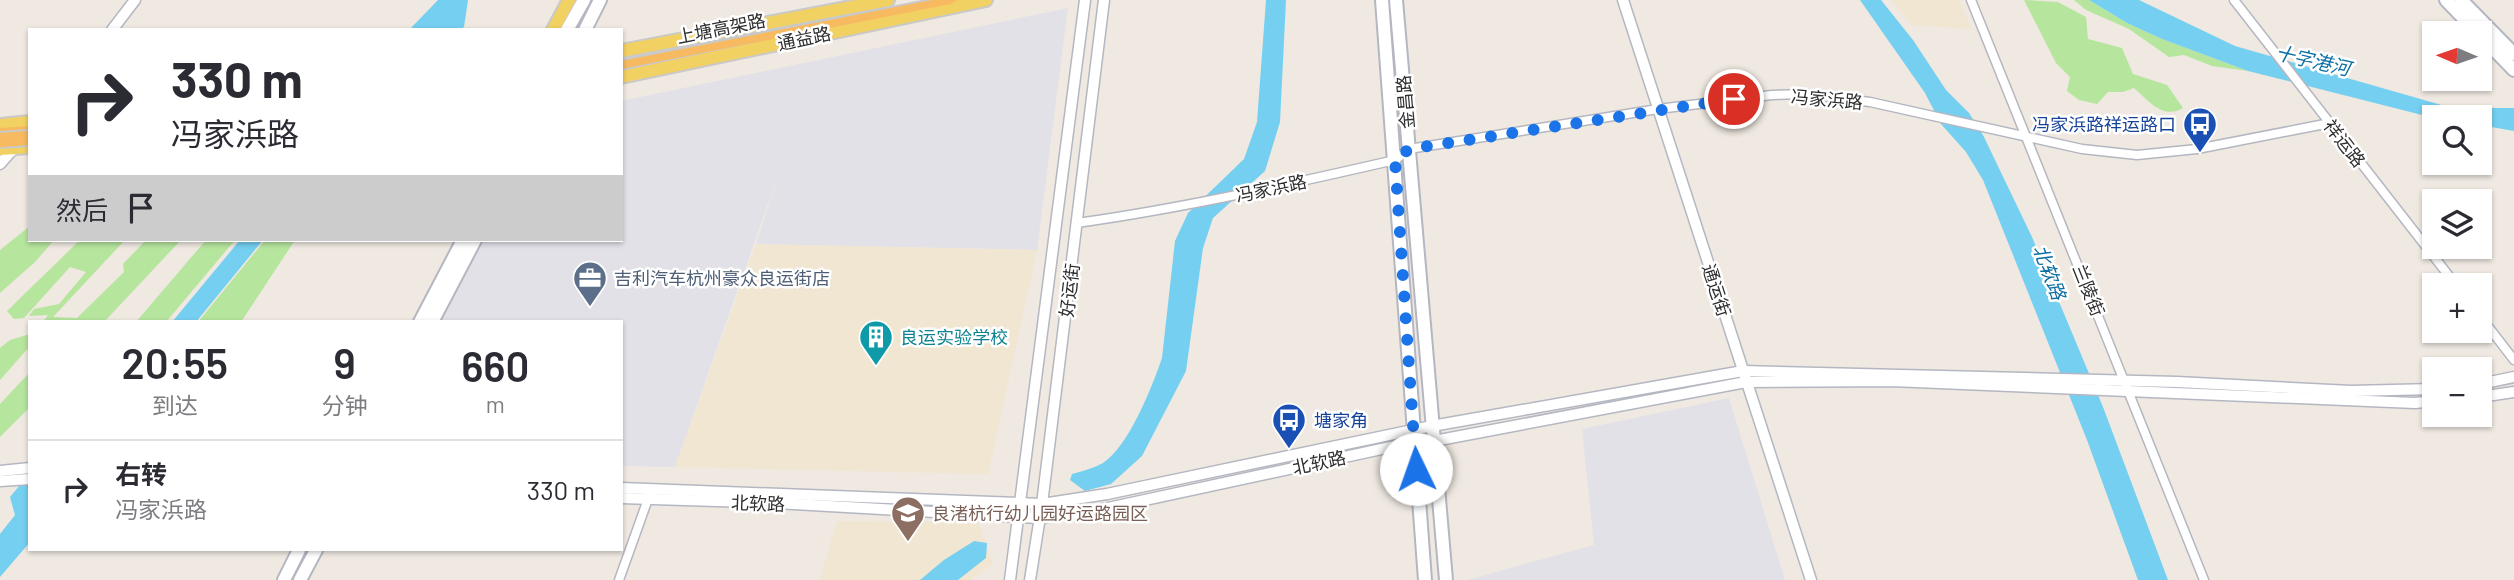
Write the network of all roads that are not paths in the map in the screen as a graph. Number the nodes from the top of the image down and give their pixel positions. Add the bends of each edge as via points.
1 (135, 0) edge
2 (569, 0) edge
3 (583, 0) edge
4 (600, 0) edge
5 (888, 0) edge
6 (922, 0) edge
7 (951, 0) edge
8 (986, 0) edge
9 (1085, 0) edge
10 (1104, 0) edge
11 (1382, 0) edge
12 (1396, 0) edge
13 (1623, 0) edge
14 (1970, 0) edge
15 (2234, 0) edge
16 (2446, 0) edge
17 (2461, 0) edge
18 (2466, 21) edge
19 (114, 28) edge
20 (554, 28) edge
21 (569, 28) edge
22 (586, 28) edge
23 (2492, 48) edge
24 (623, 51) edge
25 (2514, 54) edge
26 (623, 59) edge
27 (623, 65) edge
28 (2514, 71) edge
29 (623, 76) edge
30 (1658, 109) junction
31 (28, 122) edge
32 (2330, 123) junction
33 (0, 125) edge
34 (28, 130) edge
35 (0, 132) edge
36 (28, 132) edge
37 (2027, 136) junction
38 (28, 138) edge
39 (0, 140) edge
40 (28, 147) edge
41 (14, 148) junction
42 (0, 149) edge
43 (1409, 149) junction
44 (1395, 160) junction
45 (0, 163) edge
46 (1077, 223) junction
47 (462, 242) edge
48 (474, 242) edge
49 (2447, 273) edge
50 (421, 320) edge
51 (433, 320) edge
52 (2492, 332) edge
53 (2514, 360) edge
54 (1745, 376) junction
55 (2514, 377) edge
56 (2125, 380) junction
57 (2492, 382) edge
58 (2059, 383) junction
59 (2422, 390) edge
60 (2129, 391) junction
61 (2514, 392) edge
62 (2492, 395) edge
63 (2422, 402) edge
64 (1432, 426) junction
65 (1415, 436) junction
66 (1434, 441) junction
67 (28, 468) edge
68 (0, 471) edge
69 (26, 479) edge
70 (0, 481) edge
71 (623, 488) edge
72 (623, 498) edge
73 (648, 499) junction
74 (1020, 504) junction
75 (1042, 505) junction
76 (1018, 517) junction
77 (1038, 518) junction
78 (298, 551) edge
79 (315, 551) edge
80 (284, 580) edge
81 (300, 580) edge
82 (619, 580) edge
83 (1010, 580) edge
84 (1030, 580) edge
85 (1425, 580) edge
86 (1446, 580) edge
87 (1811, 580) edge
88 (2204, 580) edge

1 - 19 street
2 - 20 main road
3 - 21 main road
4 - 22 main road
5 - 24 main road, 通益路
6 - 26 highway, 上塘高架路
7 - 27 highway, 上塘高架路
8 - 29 main road, 通益路
9 - 74 street, 好运街
10 - 46 street, 好运街
11 - 44 main road, 金昌路
12 - 43 main road, 金昌路
13 - 30 street, 通运街
14 - 37 street, 兰陵街
15 - 32 street, 祥运路
16 - 18 main road
17 - 25 main road
23 - 28 main road
30 - 37 street, 冯家浜路 via 1806,94 1922,112
30 - 43 street, 冯家浜路
30 - 54 street, 通运街
31 - 33 main road
32 - 37 street, 冯家浜路 via 2197,149 2137,155 2081,149
32 - 49 street, 祥运路
34 - 35 highway
36 - 41 street
37 - 56 street, 兰陵街
38 - 39 highway, bridge
40 - 41 main road
41 - 42 main road
41 - 45 street
43 - 44 street, 冯家浜路
43 - 64 main road, 金昌路
44 - 46 street, 冯家浜路 via 1192,204
44 - 65 main road, 金昌路
46 - 75 street, 好运街
47 - 50 main road
48 - 51 main road
52 - 53 street
54 - 58 street, 北软路
54 - 64 street, 北软路
54 - 66 street, 北软路
54 - 87 street, 通运街
55 - 57 street
56 - 58 street
56 - 59 street
56 - 60 street, 兰陵街
58 - 60 street, 北软路
60 - 63 street, 北软路
60 - 88 street, 兰陵街
61 - 62 street
64 - 65 street, 北软路
64 - 66 main road, 金昌路
65 - 66 street, 北软路
65 - 75 street, 北软路
65 - 77 street, 北软路 via 1094,511
65 - 85 main road, 金昌路
66 - 86 main road, 金昌路
67 - 68 street
69 - 70 street
71 - 74 street, 北软路
72 - 73 street, 北软路
73 - 76 street, 北软路
73 - 82 street
74 - 75 street, 北软路
74 - 76 street, 好运街
75 - 77 street, 好运街
76 - 77 street, 北软路
76 - 83 street, 好运街
77 - 84 street, 好运街
78 - 80 main road
79 - 81 main road

